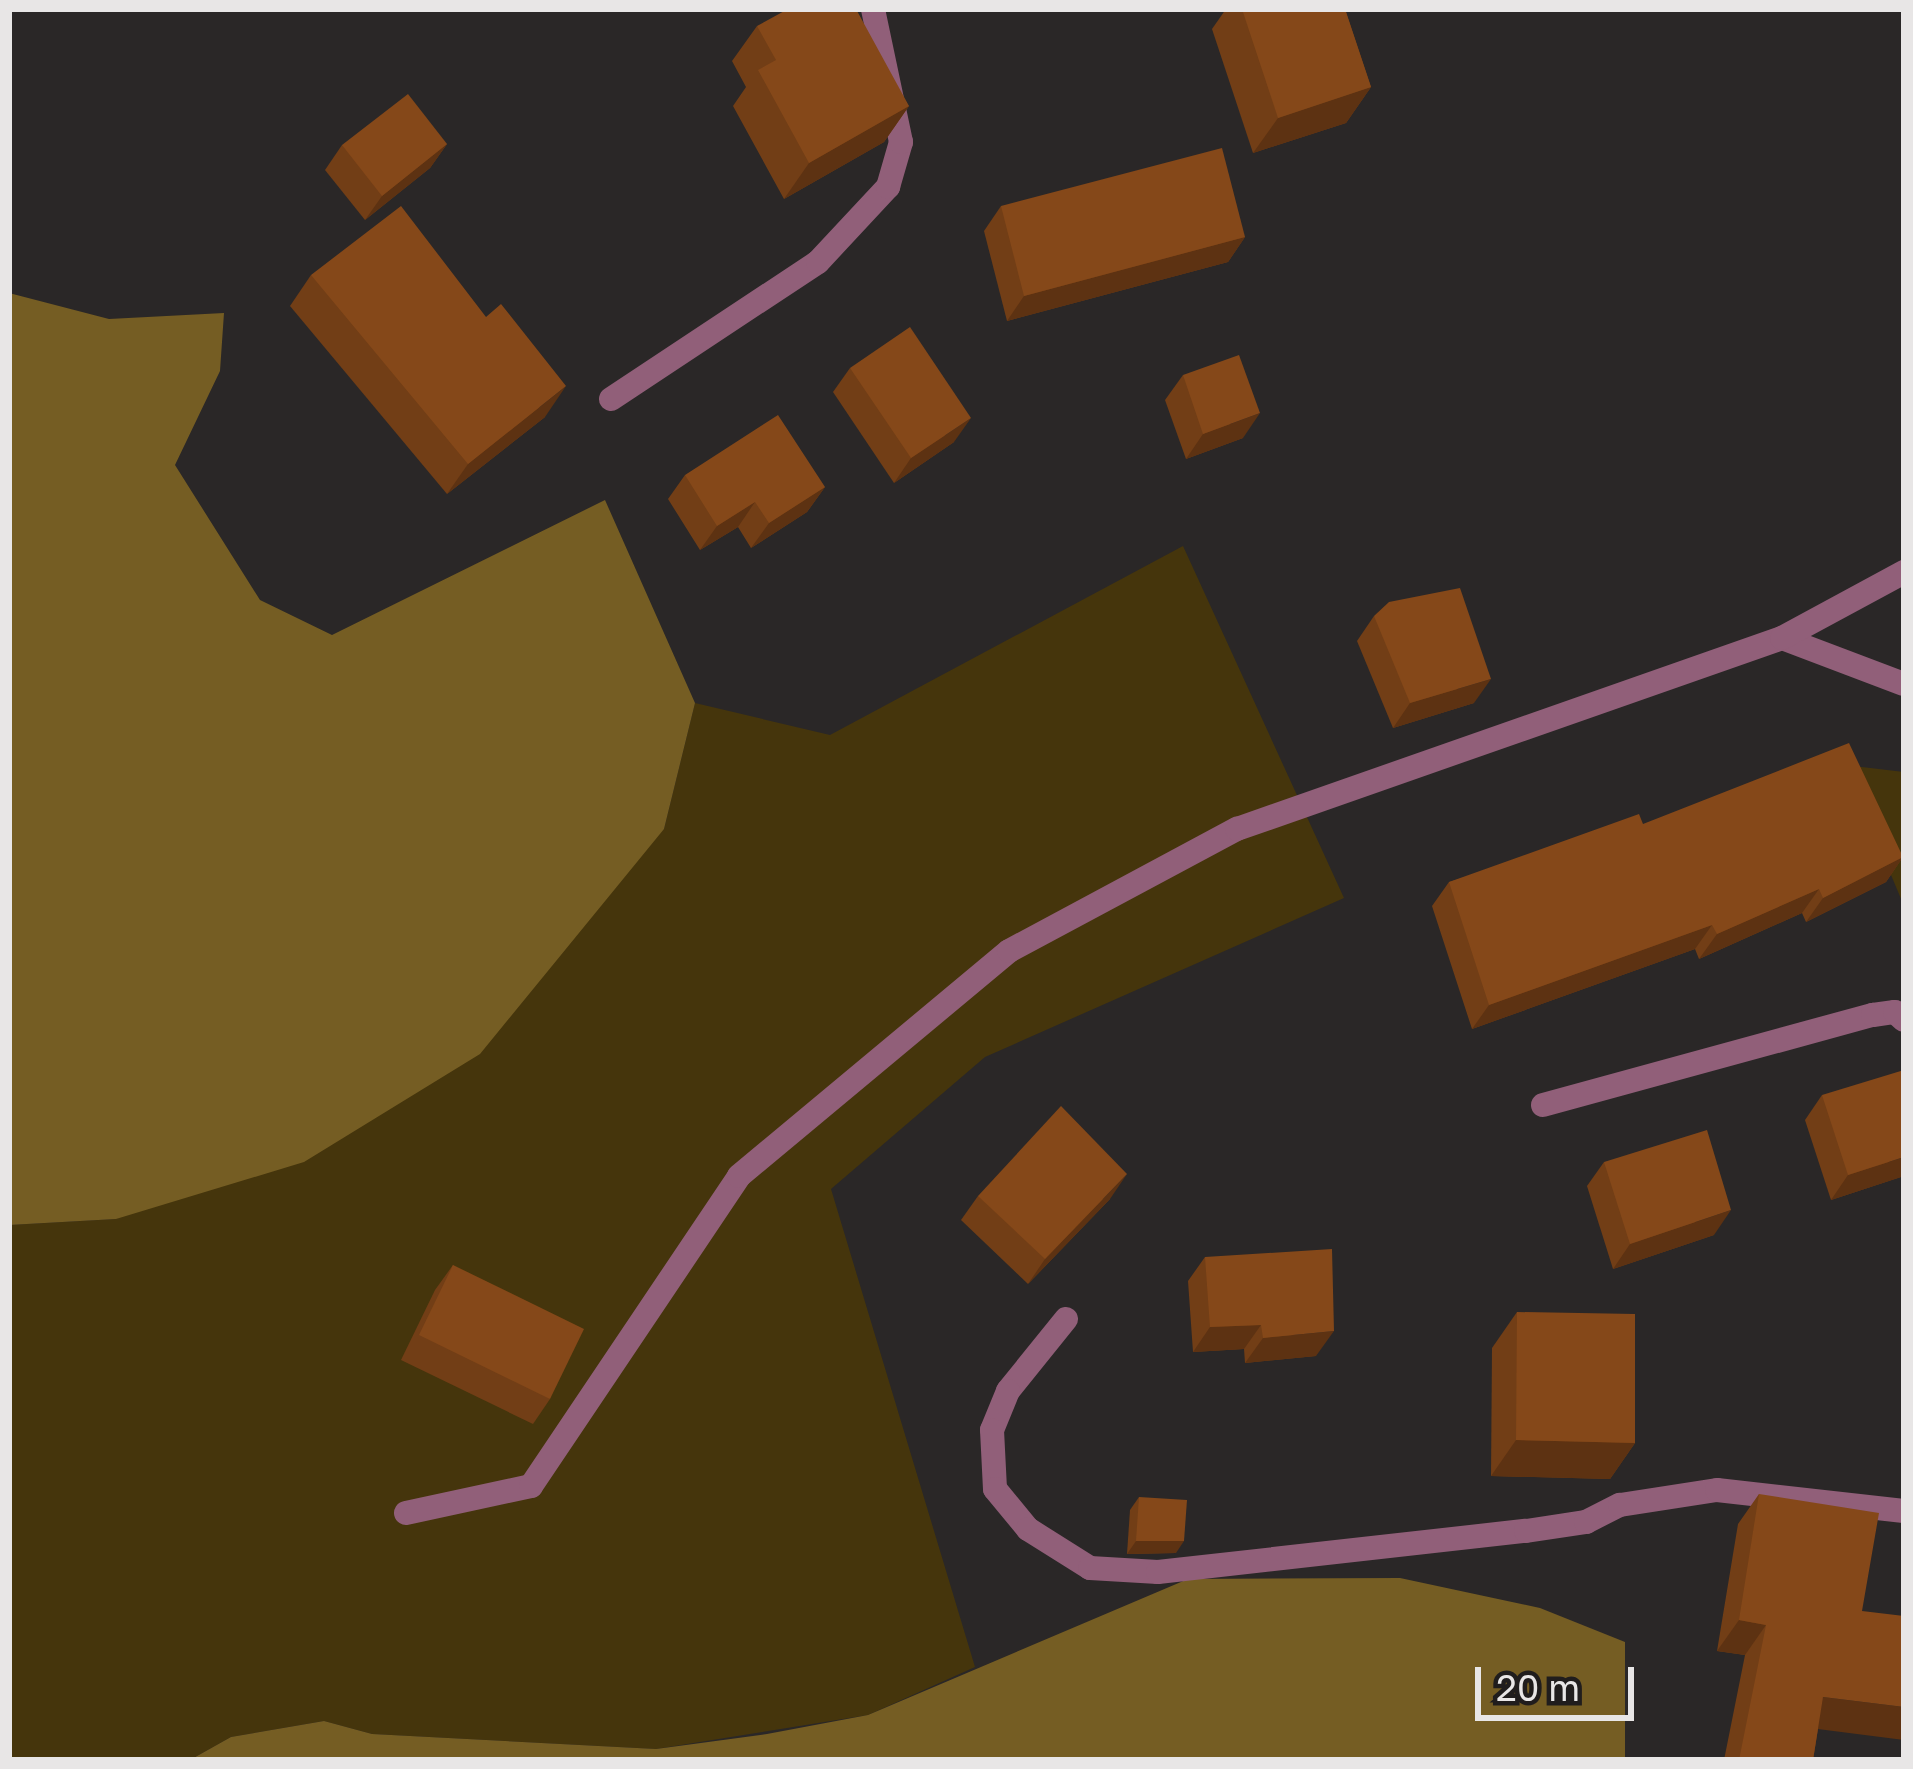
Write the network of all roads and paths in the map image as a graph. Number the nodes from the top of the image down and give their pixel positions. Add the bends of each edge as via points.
1 (873, 9) edge
2 (610, 399) dead end
3 (1904, 572) edge
4 (1782, 638) junction
5 (1904, 684) edge
6 (1904, 1020) edge
7 (1543, 1105) dead end
8 (1066, 1319) dead end
9 (1904, 1511) edge
10 (406, 1514) dead end

1 - 2 street via 901,142 888,187 818,262
3 - 4 street
4 - 5 street
4 - 10 street via 1238,829 1009,951 739,1176 531,1486
6 - 7 street via 1895,1012 1873,1016
8 - 9 street via 1008,1391 992,1430 994,1489 1028,1529 1090,1568 1158,1572 1434,1542 1586,1522 1620,1505 1717,1490

